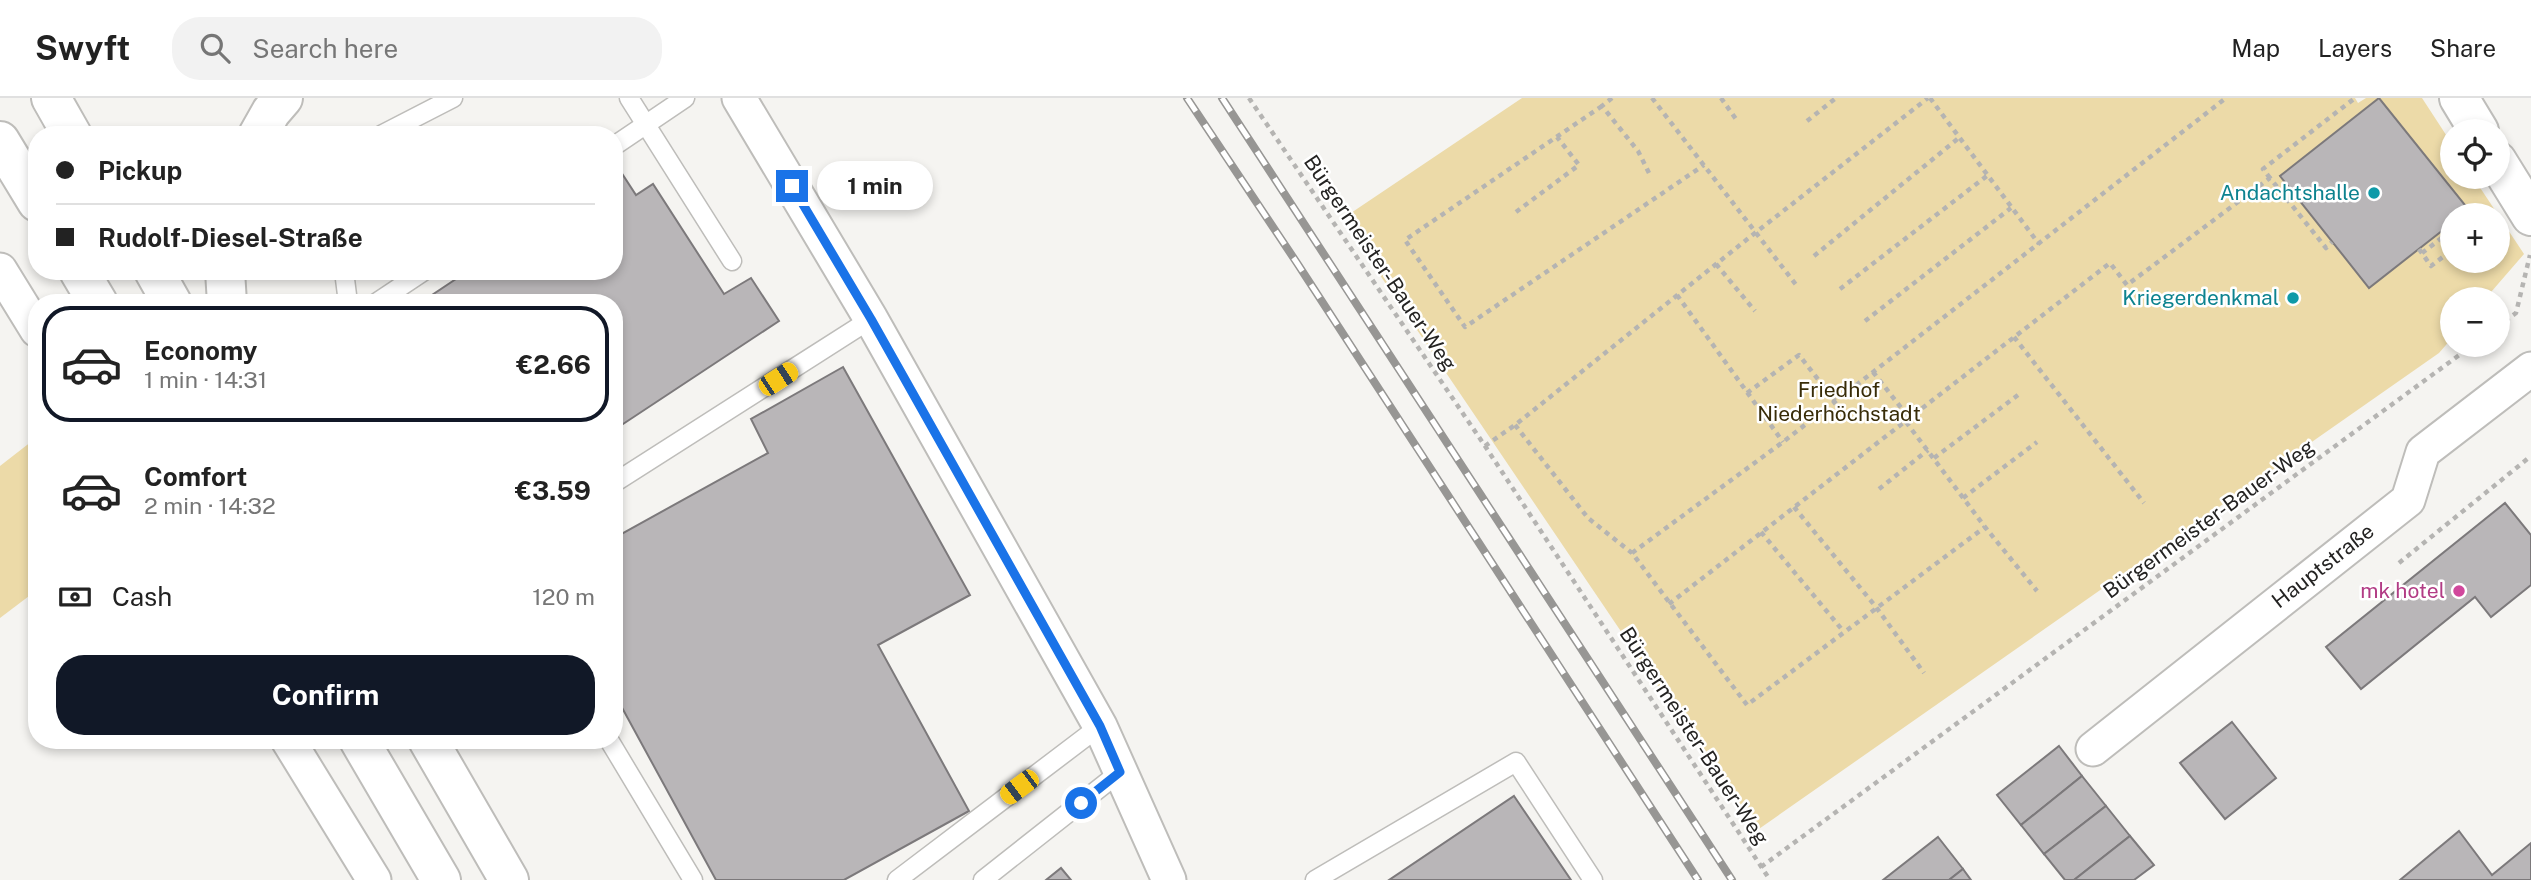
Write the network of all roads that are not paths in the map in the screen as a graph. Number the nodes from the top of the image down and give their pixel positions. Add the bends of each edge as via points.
1 (51, 98) edge
2 (283, 98) edge
3 (453, 98) edge
4 (629, 98) edge
5 (685, 98) edge
6 (739, 98) edge
7 (2459, 98) edge
8 (2472, 119) edge
9 (647, 125) junction
10 (67, 126) edge
11 (263, 126) edge
12 (399, 126) edge
13 (623, 140) edge
14 (0, 141) edge
15 (2510, 182) edge
16 (28, 187) edge
17 (2531, 216) edge
18 (732, 261) dead end
19 (0, 270) edge
20 (410, 280) edge
21 (390, 294) edge
22 (28, 315) edge
23 (871, 319) junction
24 (2531, 369) edge
25 (623, 477) edge
26 (1100, 726) junction
27 (2093, 748) dead end
28 (294, 749) edge
29 (364, 749) edge
30 (433, 749) edge
31 (614, 749) edge
32 (1120, 772) junction
33 (374, 880) edge
34 (441, 880) edge
35 (509, 880) edge
36 (693, 880) edge
37 (897, 880) edge
38 (983, 880) edge
39 (1170, 880) edge
40 (1315, 880) edge
41 (1593, 880) edge

1 - 10 main road
2 - 11 main road
3 - 12 lane
4 - 9 lane
5 - 9 lane
6 - 23 street
7 - 8 main road
9 - 13 lane
9 - 18 lane
14 - 16 main road
15 - 17 main road
19 - 22 street
20 - 21 lane
23 - 25 lane
23 - 26 street
24 - 27 street, Hauptstraße via 2423,452 2408,500
26 - 32 street
26 - 37 lane
28 - 33 street
29 - 34 main road
30 - 35 main road
31 - 36 lane
32 - 38 lane
32 - 39 street
40 - 41 lane via 1516,762

